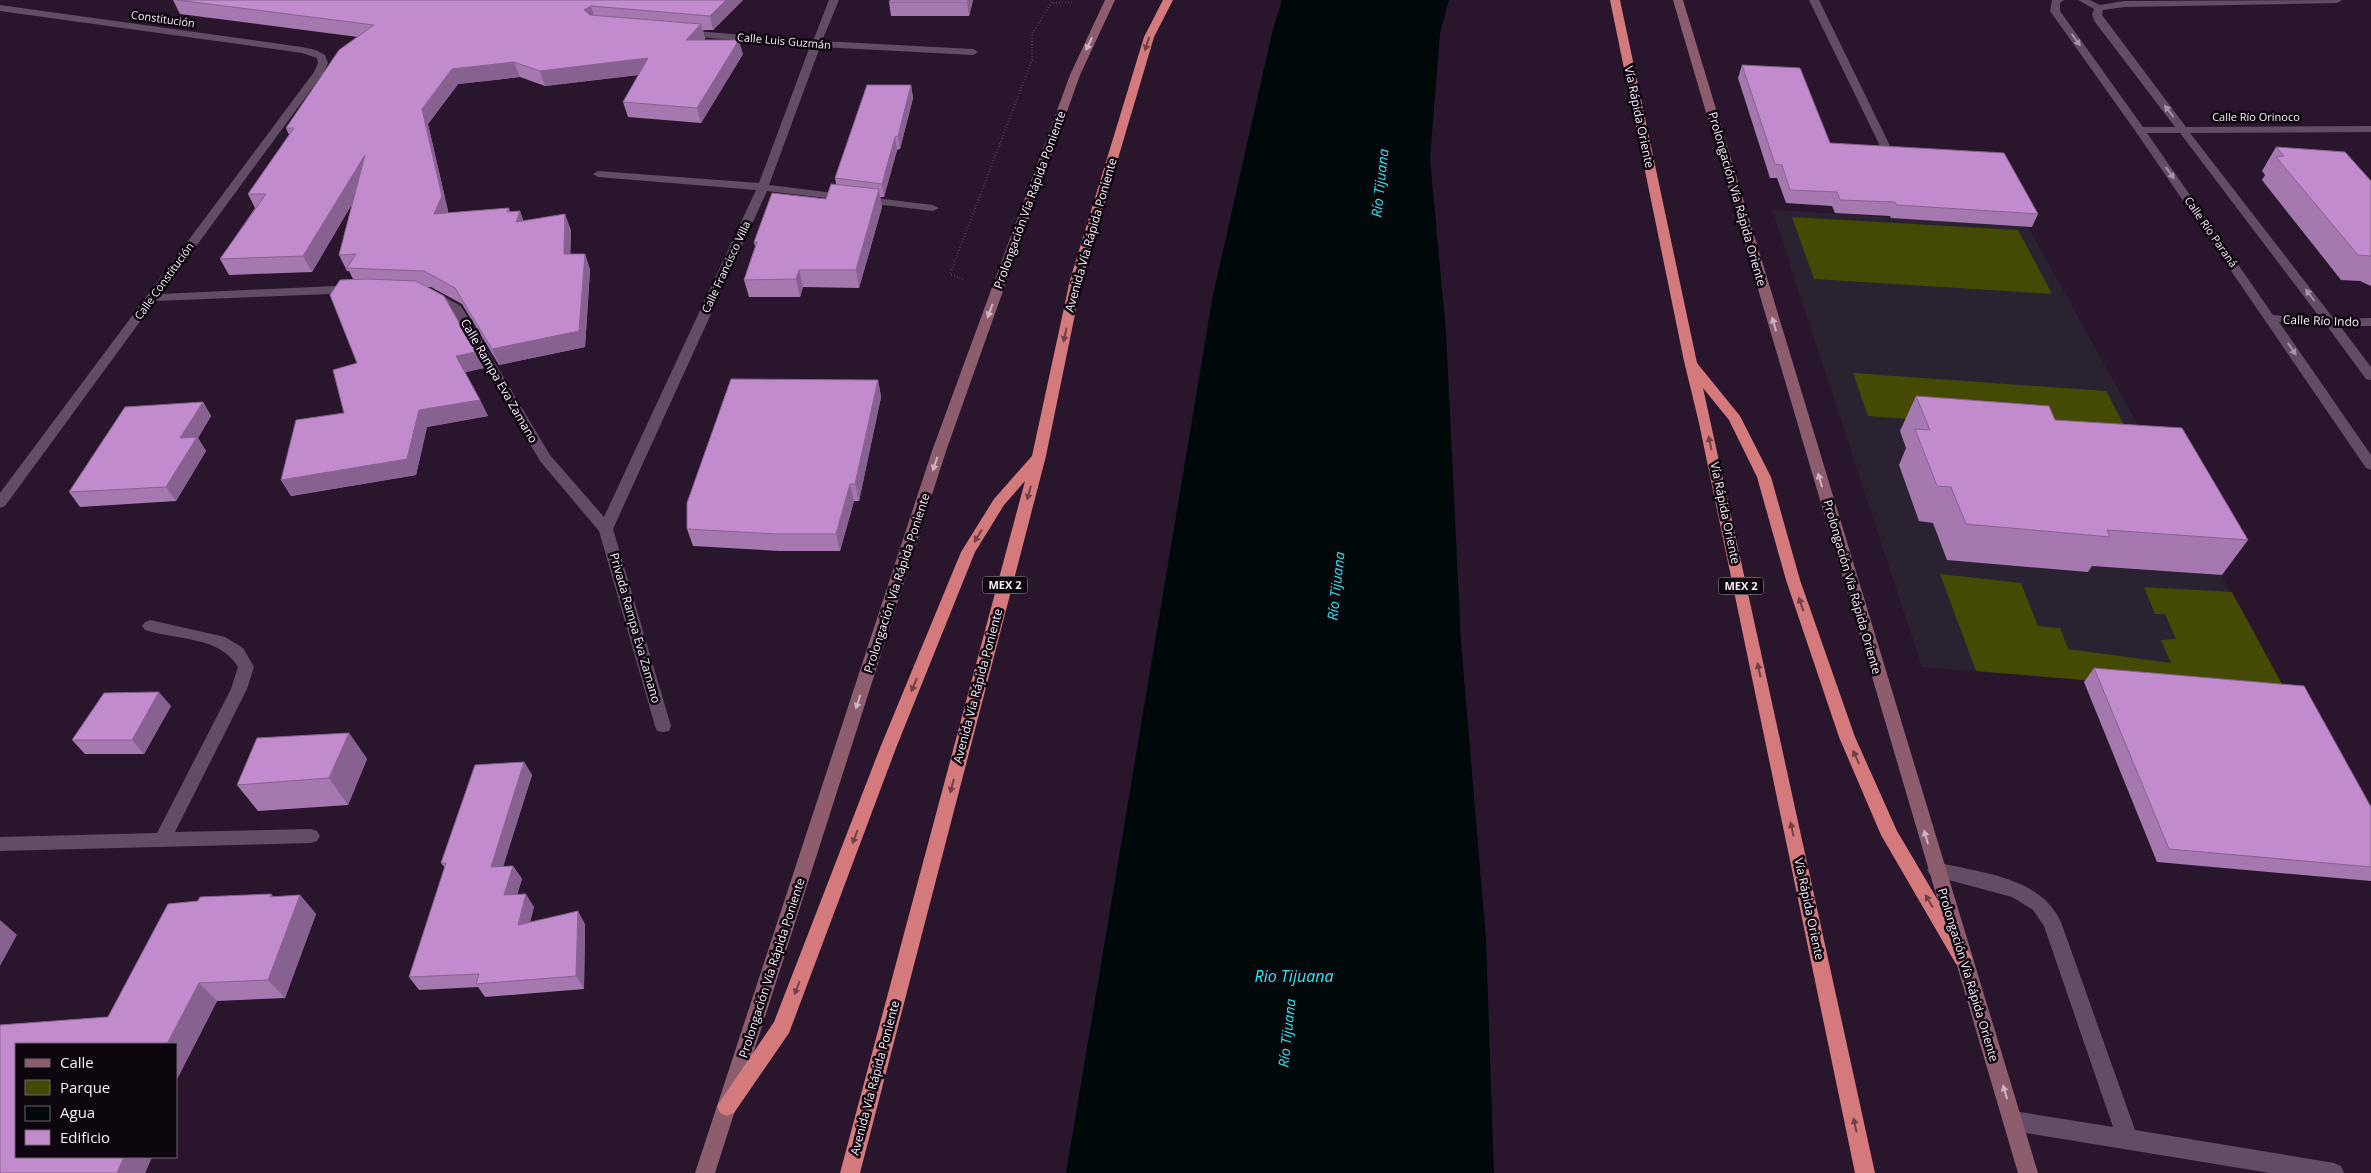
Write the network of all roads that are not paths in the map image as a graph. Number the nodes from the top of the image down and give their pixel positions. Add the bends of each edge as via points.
1 (834, 0) edge
2 (1110, 0) edge
3 (1168, 0) edge
4 (1615, 0) edge
5 (1678, 0) edge
6 (1814, 0) edge
7 (2058, 0) edge
8 (2083, 0) edge
9 (2337, 0) edge
10 (0, 8) edge
11 (2099, 8) junction
12 (672, 32) edge
13 (816, 44) junction
14 (973, 52) dead end
15 (322, 57) joint
16 (2371, 129) edge
17 (2140, 130) junction
18 (2183, 130) junction
19 (1886, 148) edge
20 (598, 174) dead end
21 (763, 186) junction
22 (933, 208) dead end
23 (366, 289) edge
24 (418, 292) edge
25 (152, 298) junction
26 (2271, 318) junction
27 (2371, 322) edge
28 (2330, 323) junction
29 (1690, 361) junction
30 (2371, 376) edge
31 (1039, 456) junction
32 (2371, 465) edge
33 (0, 504) edge
34 (606, 529) junction
35 (150, 626) dead end
36 (663, 726) dead end
37 (311, 836) dead end
38 (162, 840) junction
39 (0, 844) edge
40 (1936, 870) junction
41 (1963, 958) junction
42 (727, 1106) junction
43 (2014, 1121) junction
44 (2128, 1140) junction
45 (705, 1173) edge
46 (850, 1173) edge
47 (1866, 1173) edge
48 (2028, 1173) edge
49 (2334, 1173) edge

1 - 13 street, Calle Francisco Villa
2 -> 42 main road, Prolongación Vía Rápida Poniente via 1075,75 939,452
3 -> 31 highway, Avenida Vía Rápida Poniente / MEX 2 via 1149,37 1076,280
4 - 29 highway, Vía Rápida Oriente / MEX 2
40 -> 5 main road, Prolongación Vía Rápida Oriente
6 - 19 street
7 -> 17 street, Calle Río Paraná via 2055,11
8 - 11 street
9 - 11 street via 2124,4
10 - 15 street, Constitución via 302,50
18 -> 11 street via 2100,22 2097,16
12 - 13 street, Calle Luis Guzmán
13 - 14 street, Calle Luis Guzmán
13 - 21 street, Calle Francisco Villa
15 - 25 street, Calle Constitución via 319,72
16 - 18 street, Calle Río Orinoco
17 - 18 street, Calle Río Orinoco
17 -> 26 street, Calle Río Paraná
28 -> 18 street
20 - 21 street
21 - 22 street
21 - 34 street, Calle Francisco Villa
23 - 25 street
24 - 34 street, Calle Rampa Eva Zamano via 427,292 457,310 545,458
25 - 33 street, Calle Constitución
26 - 28 street, Calle Río Indo
26 -> 32 street, Calle Río Paraná
27 - 28 street, Calle Río Indo
28 - 30 street
41 -> 29 highway via 1890,835 1847,737 1793,580 1764,477 1736,419
47 -> 29 highway, Vía Rápida Oriente / MEX 2
31 -> 42 highway via 999,502 968,552 888,748 782,1027
31 -> 46 highway, Avenida Vía Rápida Poniente / MEX 2
34 - 36 street, Privada Rampa Eva Zamano
35 - 38 street via 220,641 237,652 246,667 239,689
37 - 38 street
38 - 39 street
40 - 41 main road, Prolongación Vía Rápida Oriente
40 - 44 street via 2017,890 2039,904 2048,916
43 -> 41 main road, Prolongación Vía Rápida Oriente
42 - 45 main road, Prolongación Vía Rápida Poniente
43 - 44 street
43 - 48 main road, Prolongación Vía Rápida Oriente
44 - 49 street

